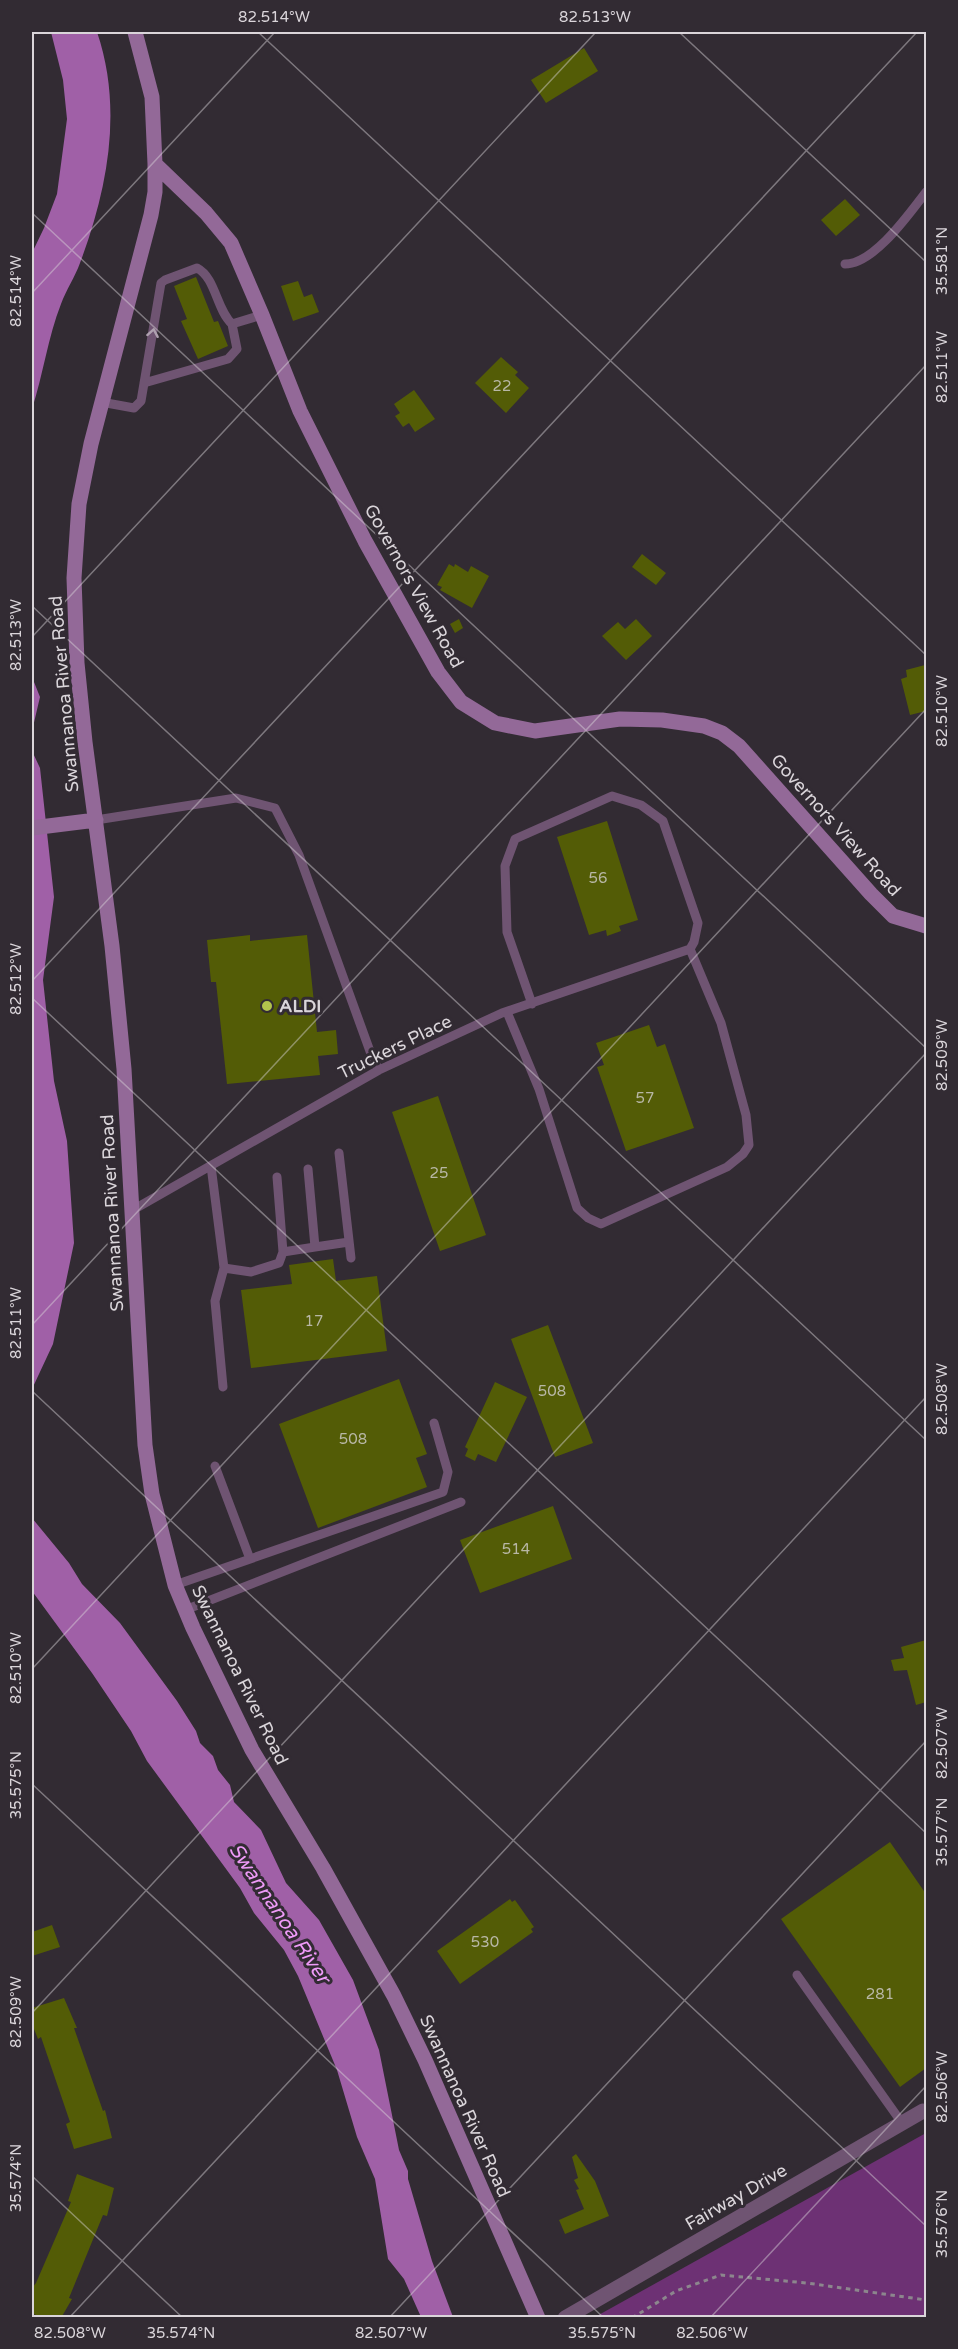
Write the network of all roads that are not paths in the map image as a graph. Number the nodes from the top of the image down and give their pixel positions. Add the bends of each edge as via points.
1 (135, 32) edge
2 (155, 164) junction
3 (927, 192) edge
4 (845, 264) dead end
5 (262, 315) junction
6 (232, 324) junction
7 (144, 383) junction
8 (101, 402) junction
9 (96, 820) junction
10 (32, 828) edge
11 (927, 926) edge
12 (690, 949) junction
13 (532, 1004) junction
14 (507, 1012) junction
15 (379, 1070) junction
16 (339, 1153) dead end
17 (211, 1166) junction
18 (308, 1169) dead end
19 (277, 1177) dead end
20 (130, 1211) junction
21 (349, 1242) junction
22 (315, 1247) junction
23 (283, 1252) junction
24 (351, 1258) dead end
25 (224, 1268) junction
26 (223, 1387) dead end
27 (434, 1423) dead end
28 (214, 1466) dead end
29 (461, 1502) dead end
30 (250, 1559) junction
31 (175, 1585) junction
32 (185, 1610) junction
33 (797, 1975) dead end
34 (925, 2111) edge
35 (902, 2123) junction
36 (538, 2318) edge
37 (565, 2318) edge

1 - 2 main road, Swannanoa River Road via 152,97
2 - 5 main road, Governors View Road via 231,243
2 - 8 main road, Swannanoa River Road via 151,215
3 - 4 lane via 877,248 856,264
5 - 6 lane
5 - 11 main road, Governors View Road via 300,411 365,541 438,672 461,702 495,723 535,731 620,719 662,720 704,726 722,733 739,746 893,916
6 - 7 lane via 237,349 228,359
7 -> 6 lane via 161,283 197,268 205,272
7 - 8 lane via 141,401 134,408
8 - 9 main road, Swannanoa River Road via 79,504 74,579 77,663
9 - 10 main road
9 - 15 lane via 237,798 275,808 299,855
9 - 20 main road, Swannanoa River Road via 124,1069
12 - 13 lane, Truckers Place
12 - 13 lane via 698,923 663,821 641,805 612,796 515,839 505,866 507,932
12 - 14 lane via 721,1023 746,1115 749,1145 727,1167 601,1224 577,1208 539,1089
13 - 14 lane, Truckers Place
14 - 15 lane, Truckers Place
15 - 17 lane, Truckers Place
16 - 21 lane
17 - 20 lane, Truckers Place
17 - 25 lane
18 - 22 lane
19 - 23 lane
20 - 31 main road, Swannanoa River Road via 145,1445 152,1494
21 - 22 lane
21 - 24 lane
22 - 23 lane
23 - 25 lane via 279,1263 251,1272
25 - 26 lane via 215,1301
27 - 30 lane via 448,1472 443,1492
28 - 30 lane
29 - 32 lane
30 - 31 lane
31 - 32 main road, Swannanoa River Road
32 - 36 main road, Swannanoa River Road via 252,1750 394,1996
33 - 35 lane
34 - 35 street, Fairway Drive
35 - 37 street, Fairway Drive

